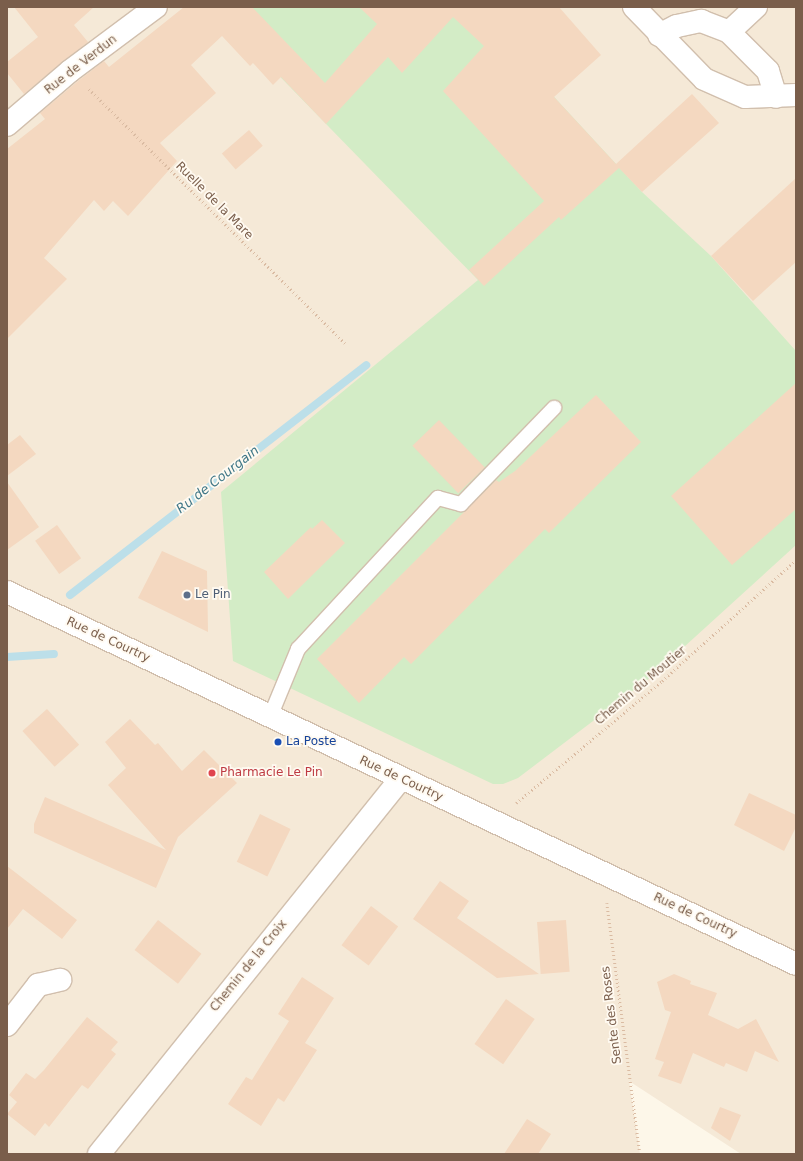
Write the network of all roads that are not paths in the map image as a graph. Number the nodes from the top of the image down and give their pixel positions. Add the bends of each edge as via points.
1 (156, 7) edge
2 (634, 7) edge
3 (756, 7) edge
4 (729, 32) junction
5 (659, 35) junction
6 (786, 96) edge
7 (7, 125) edge
8 (554, 408) dead end
9 (7, 592) edge
10 (270, 717) junction
11 (400, 779) junction
12 (796, 964) edge
13 (60, 980) dead end
14 (11, 1013) edge
15 (104, 1152) edge

1 - 7 street, Rue de Verdun via 70,71
2 - 5 street
3 - 4 street
4 - 5 street via 701,21 677,26
4 - 6 street via 768,71
5 - 6 street via 704,79 746,97
8 - 10 lane via 461,504 438,498 298,649
9 - 10 street, Rue de Courtry
10 - 11 street, Rue de Courtry
11 - 12 street, Rue de Courtry
11 - 15 street, Chemin de la Croix
13 - 14 street via 38,985

